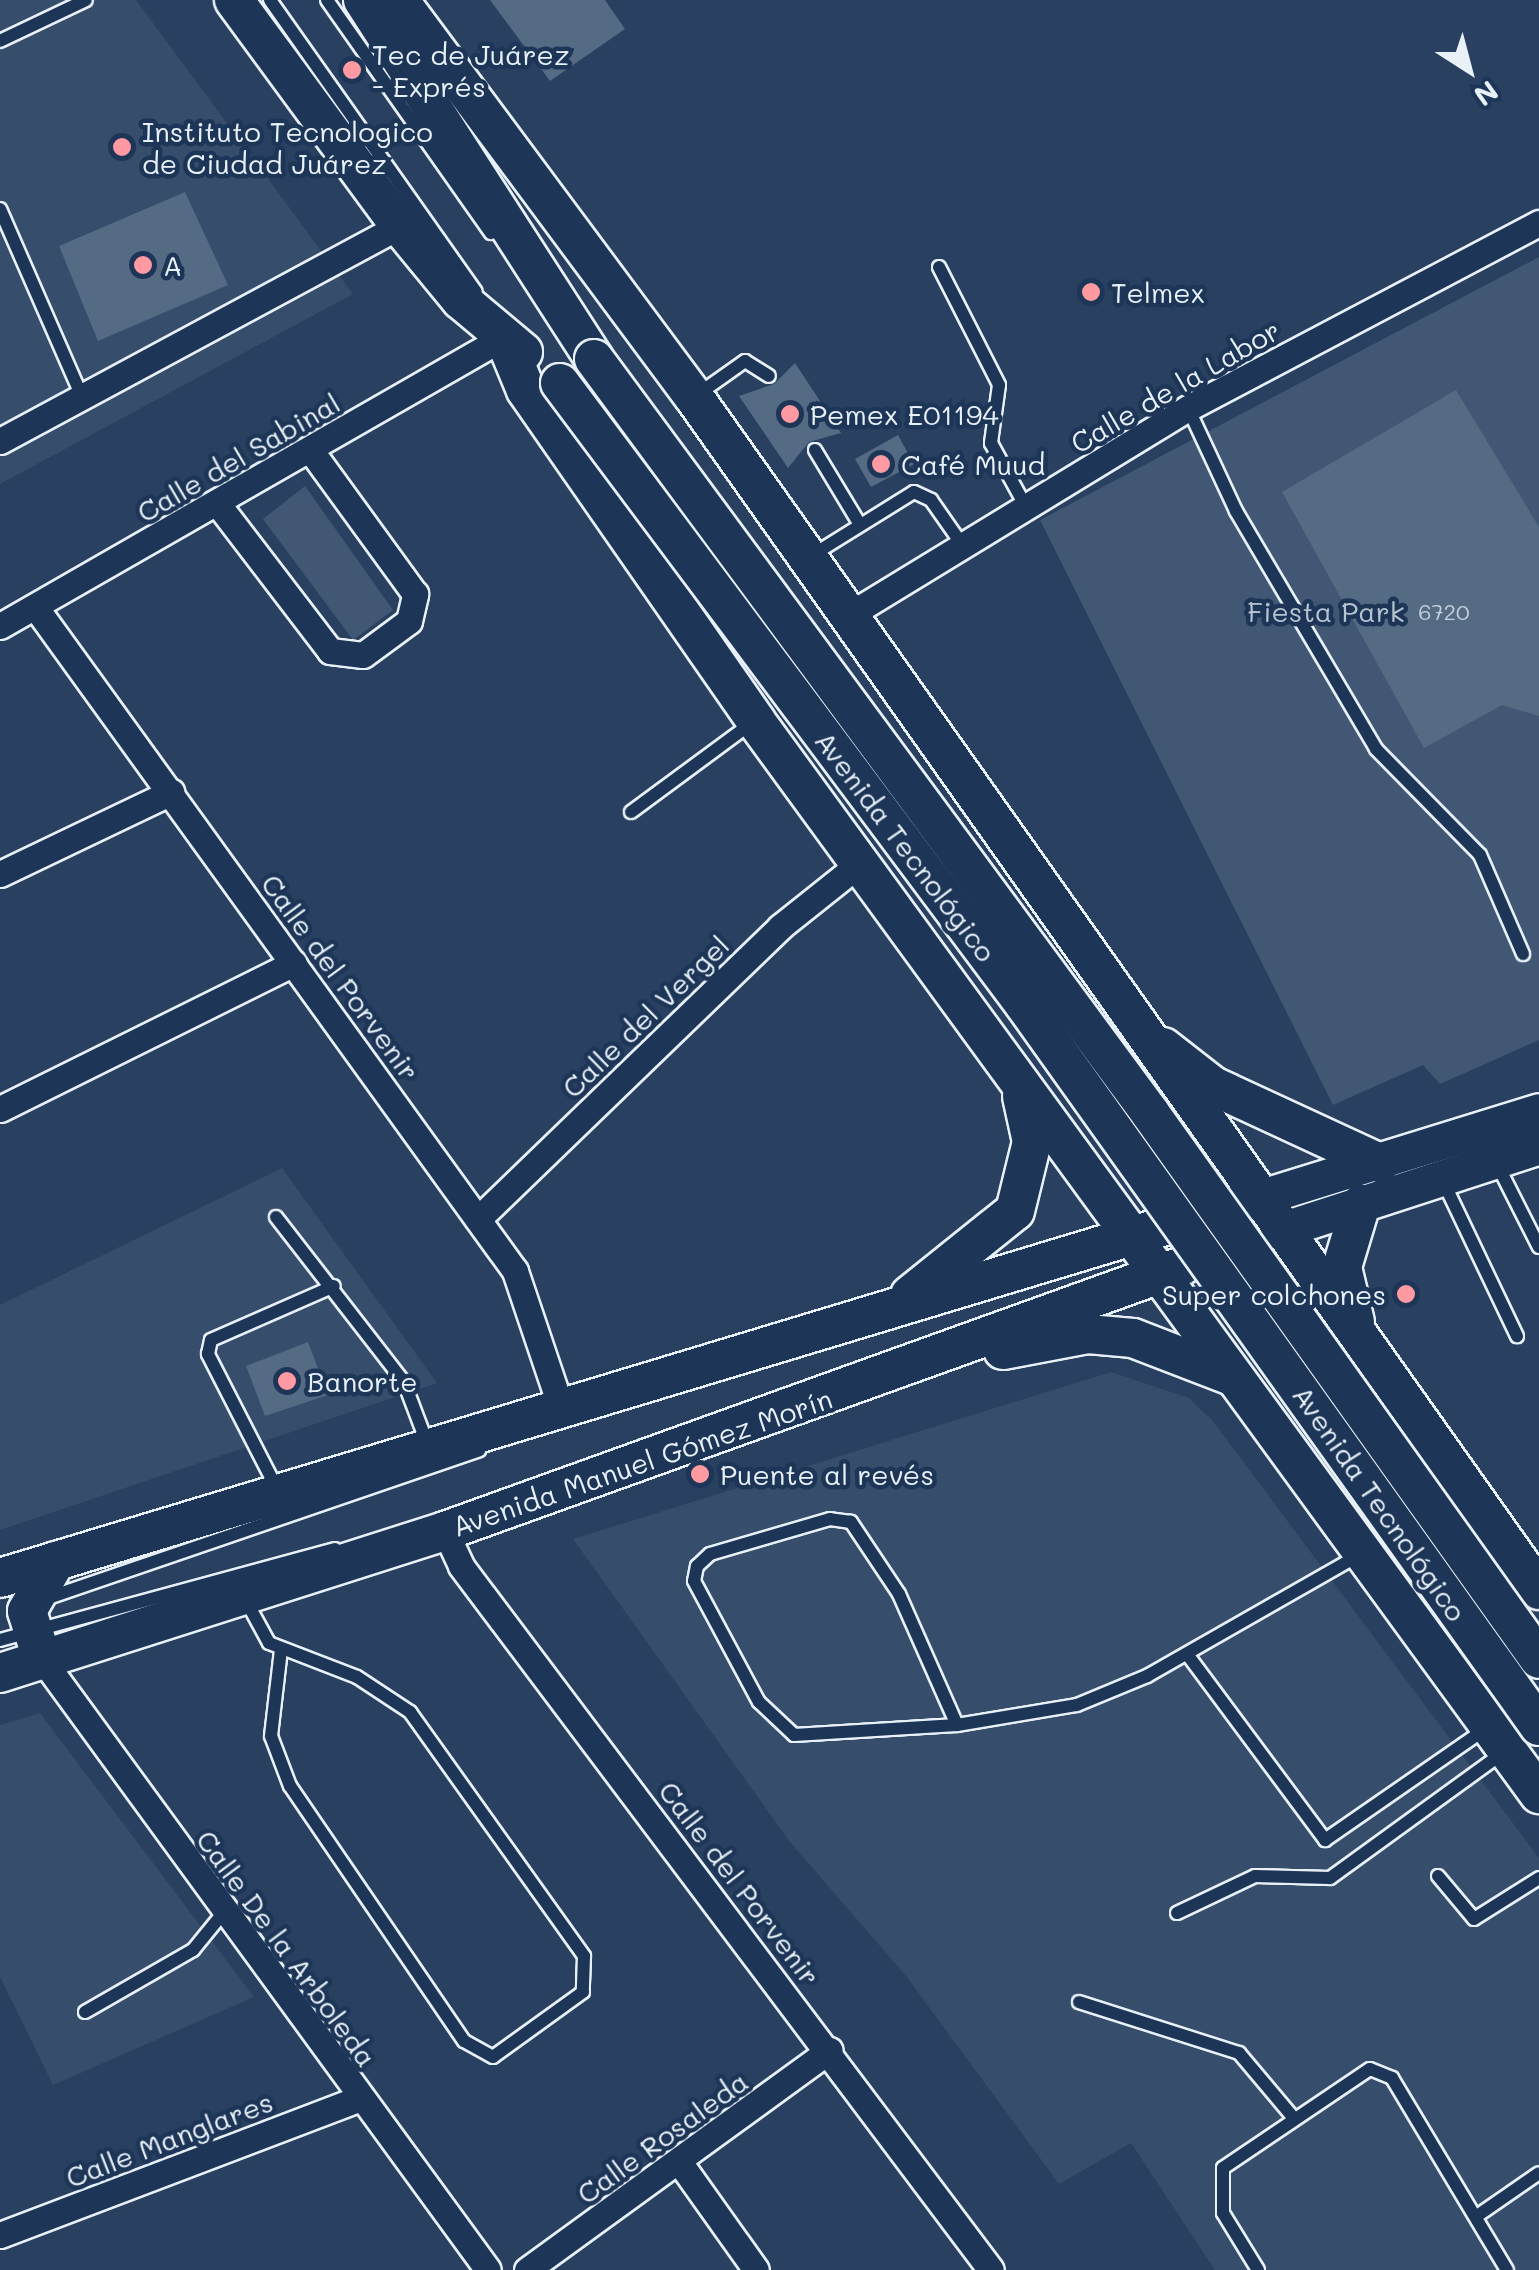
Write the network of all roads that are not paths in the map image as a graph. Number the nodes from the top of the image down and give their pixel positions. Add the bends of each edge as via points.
1 (86, 0) edge
2 (234, 0) edge
3 (270, 0) edge
4 (327, 0) edge
5 (363, 0) edge
6 (398, 0) edge
7 (0, 41) edge
8 (0, 209) edge
9 (1539, 222) edge
10 (400, 226) junction
11 (939, 266) dead end
12 (504, 337) junction
13 (594, 358) junction
14 (769, 376) dead end
15 (694, 398) junction
16 (84, 402) junction
17 (1188, 408) junction
18 (0, 441) edge
19 (816, 450) dead end
20 (310, 451) junction
21 (217, 503) junction
22 (1026, 507) junction
23 (859, 523) junction
24 (960, 544) junction
25 (808, 558) junction
26 (36, 608) junction
27 (849, 615) junction
28 (0, 626) edge
29 (755, 720) junction
30 (170, 792) junction
31 (630, 812) dead end
32 (860, 864) junction
33 (0, 874) edge
34 (1523, 954) dead end
35 (294, 963) junction
36 (1137, 1027) junction
37 (1019, 1084) junction
38 (0, 1109) edge
39 (1539, 1110) edge
40 (1213, 1142) junction
41 (1539, 1146) edge
42 (1495, 1160) junction
43 (1380, 1163) junction
44 (1442, 1177) junction
45 (1255, 1199) junction
46 (1361, 1204) junction
47 (276, 1217) dead end
48 (1119, 1218) junction
49 (478, 1219) junction
50 (1278, 1231) junction
51 (1539, 1247) edge
52 (1302, 1264) junction
53 (1160, 1274) junction
54 (334, 1286) junction
55 (904, 1300) junction
56 (1200, 1330) junction
57 (1517, 1336) dead end
58 (1361, 1339) junction
59 (971, 1346) junction
60 (1236, 1377) junction
61 (559, 1402) junction
62 (427, 1443) junction
63 (277, 1490) junction
64 (445, 1531) junction
65 (1362, 1554) junction
66 (1539, 1590) edge
67 (243, 1596) junction
68 (19, 1620) edge
69 (281, 1650) junction
70 (1188, 1654) junction
71 (1539, 1660) edge
72 (0, 1672) edge
73 (957, 1725) junction
74 (1539, 1726) edge
75 (1498, 1738) junction
76 (1539, 1794) edge
77 (1438, 1876) dead end
78 (1539, 1878) edge
79 (224, 1912) junction
80 (1177, 1913) dead end
81 (1079, 2002) dead end
82 (85, 2012) dead end
83 (830, 2050) junction
84 (360, 2098) junction
85 (1292, 2116) junction
86 (680, 2163) junction
87 (1539, 2173) edge
88 (1476, 2216) junction
89 (0, 2235) edge
90 (488, 2270) edge
91 (526, 2270) edge
92 (756, 2270) edge
93 (991, 2270) edge
94 (1258, 2270) edge
95 (1507, 2270) edge

1 - 7 lane
2 - 10 main road, Avenida Tecnológico
3 - 12 lane via 424,208
4 - 13 lane via 532,290
5 - 13 main road, Avenida Tecnológico
6 - 15 main road
8 - 16 lane
9 - 17 street, Calle de la Labor
10 - 12 main road, Avenida Tecnológico
10 - 16 street
11 - 22 lane via 998,385 991,443
12 - 20 street, Calle del Sabinal
12 - 29 main road via 526,390
12 - 74 main road, Avenida Tecnológico, bridge via 560,384 1024,1004
13 - 71 main road, Avenida Tecnológico, bridge via 1150,1112
14 - 15 lane via 745,361
15 - 25 main road
16 - 18 street
17 - 22 street, Calle de la Labor
17 - 34 lane via 1236,511 1376,748 1480,855
19 - 23 lane
20 - 21 street, Calle del Sabinal
20 - 21 street via 414,594 409,621 364,655 330,651
21 - 26 street, Calle del Sabinal
22 - 24 street, Calle de la Labor
23 - 24 lane via 914,492 931,500
23 - 25 lane
24 - 27 street, Calle de la Labor
25 - 27 main road
26 - 28 street, Calle del Sabinal
26 - 30 street, Calle del Porvenir
27 - 36 main road
29 - 31 lane
29 - 32 main road
30 - 33 street
30 - 35 street, Calle del Porvenir
32 - 37 main road
32 - 49 street, Calle del Vergel via 780,927
35 - 38 street
35 - 49 street, Calle del Porvenir
36 - 40 main road
36 - 43 main road via 1213,1086
37 - 48 main road
37 - 55 main road via 1032,1142 1015,1210
39 - 43 main road
40 - 45 main road
40 - 48 main road via 1177,1204
41 - 42 main road
42 - 44 main road
42 - 51 lane
43 - 45 main road
44 - 46 main road
44 - 57 lane
45 - 48 main road, Avenida Manuel Gómez Morín
45 - 50 main road
46 - 50 main road
46 - 58 main road via 1342,1267
47 - 54 lane
48 - 53 main road
48 - 55 main road, Avenida Manuel Gómez Morín
49 - 61 street, Calle del Porvenir via 515,1271
50 - 52 main road
50 - 53 main road, Avenida Manuel Gómez Morín
52 - 56 main road via 1254,1265 1225,1280
52 - 58 main road
53 - 56 main road
53 - 59 main road, Avenida Manuel Gómez Morín
54 - 62 lane via 404,1382
54 - 63 lane via 211,1340 208,1354
55 - 61 main road, Avenida Manuel Gómez Morín
56 - 60 main road
58 - 66 main road
59 - 60 main road via 1016,1352 1088,1334 1133,1338
59 - 64 main road, Avenida Manuel Gómez Morín
60 - 65 main road
61 - 62 main road, Avenida Manuel Gómez Morín
61 - 68 lane via 450,1467
62 - 63 main road, Avenida Manuel Gómez Morín
63 - 68 main road, Avenida Manuel Gómez Morín via 56,1561
64 - 67 main road, Avenida Manuel Gómez Morín
64 - 68 lane via 307,1553
64 - 83 street, Calle del Porvenir via 460,1566
65 - 70 lane
65 - 75 main road
67 - 68 main road, Avenida Manuel Gómez Morín
67 - 69 lane
68 - 72 main road, Avenida Manuel Gómez Morín
68 - 79 street, Calle De la Arboleda
69 - 69 lane via 357,1677 410,1712 584,1956 583,1992 492,2057 464,2041 290,1786 271,1736
70 - 73 lane via 1077,1705
70 - 75 lane via 1324,1840
73 - 73 lane via 783,1732 694,1580 697,1566 830,1519 851,1522 899,1594
75 - 76 main road
75 - 80 lane via 1330,1878 1255,1876
77 - 78 lane via 1474,1919
79 - 82 lane via 193,1950
79 - 84 street, Calle De la Arboleda
81 - 85 lane via 1238,2053
83 - 86 street, Calle Rosaleda
83 - 93 street, Calle del Porvenir
84 - 89 street, Calle Manglares
84 - 90 street, Calle De la Arboleda
85 - 88 lane via 1370,2069 1388,2074
85 - 94 lane via 1236,2154 1216,2181 1222,2213
86 - 91 street, Calle Rosaleda
86 - 92 street
87 - 88 lane
88 - 95 lane

